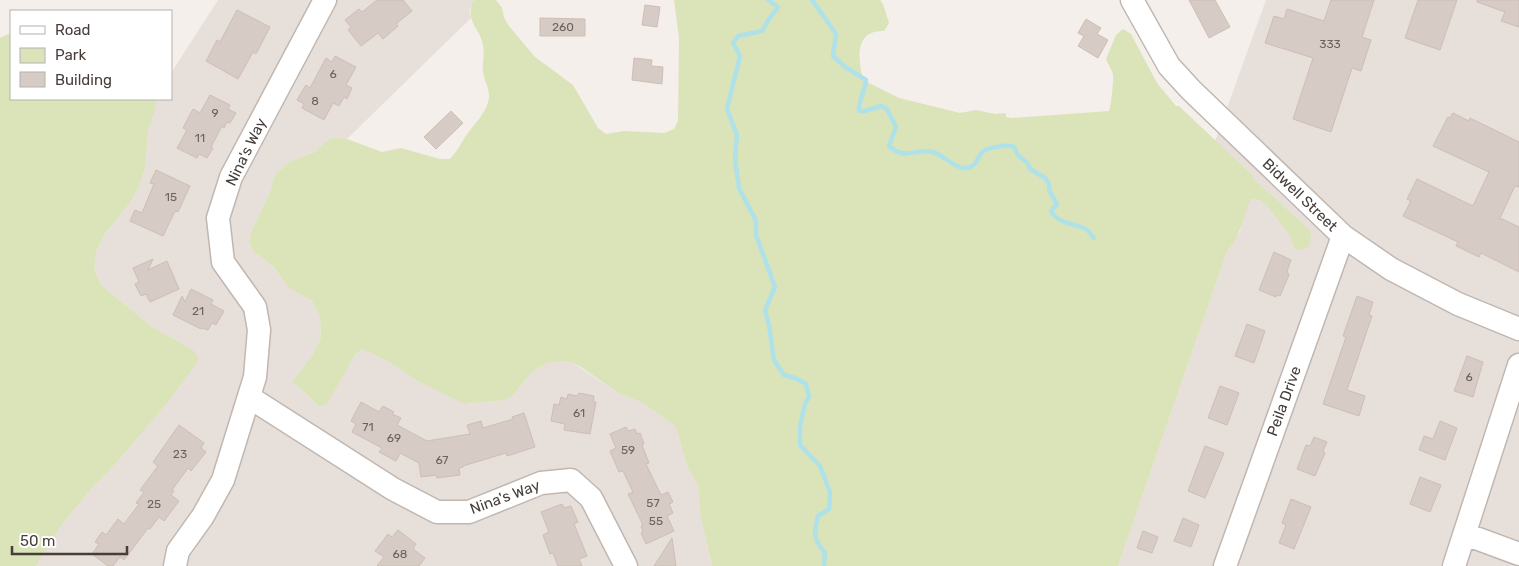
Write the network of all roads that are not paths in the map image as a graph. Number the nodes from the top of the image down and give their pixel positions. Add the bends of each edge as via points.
1 (325, 0) edge
2 (1132, 0) edge
3 (1343, 236) junction
4 (1519, 329) edge
5 (1519, 365) edge
6 (249, 397) junction
7 (1465, 534) junction
8 (1519, 554) edge
9 (175, 566) edge
10 (626, 566) edge
11 (1225, 566) edge
12 (1454, 566) edge

1 - 6 street, Nina's Way via 231,177 218,218 223,262 255,307 259,330 256,377
2 - 3 street, Bidwell Street via 1169,66
3 - 4 street, Bidwell Street via 1390,269 1458,304
3 - 11 street, Peila Drive
5 - 7 street
6 - 9 street, Nina's Way via 223,480 178,551
6 - 10 street, Nina's Way via 393,489 437,512 469,512 541,483 571,480 591,498
7 - 8 street
7 - 12 street

